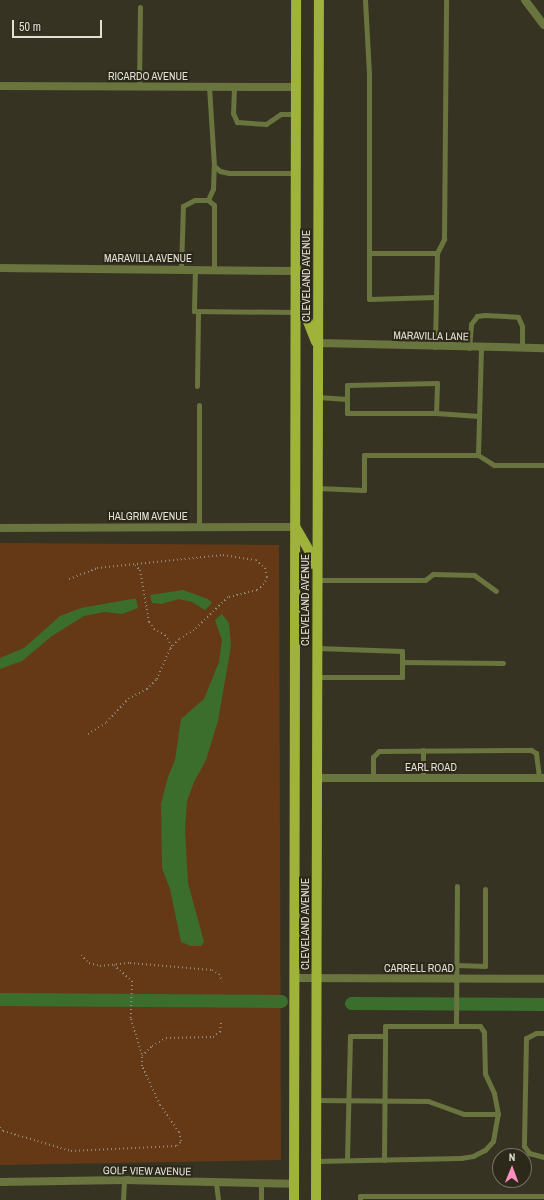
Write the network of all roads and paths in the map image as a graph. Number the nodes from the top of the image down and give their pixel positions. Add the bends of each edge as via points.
1 (296, 0) edge
2 (319, 0) edge
3 (365, 0) edge
4 (446, 0) edge
5 (525, 0) edge
6 (140, 7) dead end
7 (544, 25) edge
8 (0, 86) edge
9 (139, 87) junction
10 (209, 87) junction
11 (234, 87) junction
12 (296, 87) junction
13 (296, 114) junction
14 (214, 166) junction
15 (296, 173) junction
16 (208, 200) junction
17 (369, 253) junction
18 (437, 253) junction
19 (0, 268) edge
20 (181, 269) junction
21 (195, 269) junction
22 (214, 270) junction
23 (296, 271) junction
24 (296, 292) junction
25 (436, 297) junction
26 (198, 311) junction
27 (296, 312) junction
28 (318, 343) junction
29 (435, 348) junction
30 (469, 348) junction
31 (481, 348) junction
32 (522, 348) junction
33 (544, 348) edge
34 (197, 386) dead end
35 (318, 397) junction
36 (347, 399) junction
37 (199, 405) dead end
38 (436, 413) junction
39 (479, 416) junction
40 (478, 455) junction
41 (544, 465) edge
42 (317, 488) junction
43 (199, 527) junction
44 (296, 527) junction
45 (0, 528) edge
46 (135, 565) junction
47 (69, 578) dead end
48 (317, 580) junction
49 (496, 591) dead end
50 (172, 646) junction
51 (317, 648) junction
52 (402, 662) junction
53 (503, 663) dead end
54 (316, 677) junction
55 (88, 734) dead end
56 (423, 750) junction
57 (318, 778) junction
58 (373, 778) junction
59 (423, 778) junction
60 (541, 778) edge
61 (457, 886) dead end
62 (484, 889) dead end
63 (81, 956) dead end
64 (114, 965) junction
65 (457, 965) junction
66 (295, 978) junction
67 (317, 978) junction
68 (457, 978) junction
69 (544, 979) edge
70 (222, 982) dead end
71 (221, 1022) dead end
72 (456, 1025) junction
73 (544, 1033) edge
74 (385, 1036) junction
75 (142, 1056) junction
76 (316, 1100) junction
77 (348, 1101) junction
78 (384, 1101) junction
79 (498, 1114) junction
80 (0, 1127) edge
81 (544, 1157) edge
82 (347, 1160) junction
83 (384, 1160) junction
84 (316, 1161) junction
85 (124, 1180) junction
86 (0, 1182) edge
87 (216, 1183) junction
88 (262, 1184) junction
89 (294, 1184) junction
90 (544, 1196) edge
91 (124, 1200) edge
92 (218, 1200) edge
93 (261, 1200) edge
94 (294, 1200) edge
95 (316, 1200) edge
96 (360, 1200) edge

1 - 12 main road, CLEVELAND AVENUE
2 - 28 main road, CLEVELAND AVENUE
3 - 17 lane via 369,74
4 - 18 lane via 444,239
5 - 7 street
6 - 9 lane
8 - 9 street, RICARDO AVENUE
9 - 10 street, RICARDO AVENUE
10 - 11 street, RICARDO AVENUE
10 - 14 lane
11 - 12 street, RICARDO AVENUE
11 - 13 lane via 233,113 237,122 266,124 281,114
12 - 13 main road, CLEVELAND AVENUE
13 - 15 main road, CLEVELAND AVENUE
14 - 15 lane via 220,172 229,173
14 - 16 lane via 213,189
15 - 23 main road, CLEVELAND AVENUE
16 - 20 lane via 195,200 183,206
16 - 22 lane via 214,205
17 - 18 lane
17 - 25 lane via 369,299
18 - 25 lane
19 - 20 street, MARAVILLA AVENUE
20 - 21 street, MARAVILLA AVENUE
21 - 22 street, MARAVILLA AVENUE
21 - 26 lane via 194,311
22 - 23 street, MARAVILLA AVENUE
23 - 24 main road, CLEVELAND AVENUE
24 - 27 main road, CLEVELAND AVENUE
24 - 28 main road via 308,326
25 - 29 lane
26 - 27 lane
26 - 34 lane
27 - 44 main road, CLEVELAND AVENUE
28 - 29 street, MARAVILLA LANE
28 - 35 main road, CLEVELAND AVENUE
29 - 30 street, MARAVILLA LANE
30 - 31 street, MARAVILLA LANE
30 - 32 lane via 471,324 477,316 484,315 518,317 522,326
31 - 32 street, MARAVILLA LANE
31 - 39 lane
32 - 33 street, MARAVILLA LANE
35 - 36 lane
35 - 42 main road, CLEVELAND AVENUE
36 - 38 lane via 347,413
36 - 38 lane via 347,385 437,383
37 - 43 lane
38 - 39 lane
39 - 40 lane
40 - 41 lane via 494,465
40 - 42 lane via 364,455 364,490
42 - 48 main road, CLEVELAND AVENUE
43 - 44 street, HALGRIM AVENUE
43 - 45 street, HALGRIM AVENUE
44 - 48 main road via 311,554
44 - 66 main road, CLEVELAND AVENUE
46 - 47 path via 97,568
46 - 50 path via 140,570 149,622 154,629 165,635
46 - 50 path via 223,555 256,560 265,568 267,577 257,590 228,597 194,630
48 - 49 lane via 424,580 432,574 474,575
48 - 51 main road, CLEVELAND AVENUE
50 - 55 path via 156,680 129,698 106,723
51 - 52 lane via 402,651
51 - 54 main road, CLEVELAND AVENUE
52 - 53 lane
52 - 54 lane via 402,677
54 - 57 main road, CLEVELAND AVENUE
56 - 58 lane via 375,753
56 - 59 lane
56 - 60 lane via 531,750 536,752
57 - 58 street, EARL ROAD
57 - 67 main road, CLEVELAND AVENUE
58 - 59 street, EARL ROAD
59 - 60 street, EARL ROAD
61 - 65 lane
62 - 65 lane via 485,966
63 - 64 path via 89,963 100,966
64 - 70 path via 130,962 212,970 219,974
64 - 75 path via 132,982 131,1019
65 - 68 lane
66 - 67 street, CARRELL ROAD
66 - 89 main road, CLEVELAND AVENUE
67 - 68 street, CARRELL ROAD
67 - 76 main road, CLEVELAND AVENUE
68 - 69 street, CARRELL ROAD
68 - 72 lane
71 - 75 path via 220,1032 213,1037 166,1038
72 - 74 lane via 385,1026
72 - 79 lane via 480,1026 484,1032 485,1074 494,1093
73 - 81 lane via 536,1033 526,1038 524,1146 529,1154
74 - 77 lane via 350,1036
74 - 78 lane
75 - 80 path via 142,1066 160,1105 179,1132 180,1141 177,1146 70,1151 14,1135
76 - 77 lane
76 - 84 main road, CLEVELAND AVENUE
77 - 78 lane
77 - 82 lane
78 - 79 lane via 428,1102 464,1114
78 - 83 lane
79 - 83 lane via 493,1142 473,1156
82 - 83 lane
82 - 84 lane
84 - 95 main road, CLEVELAND AVENUE
85 - 86 street, GOLF VIEW AVENUE
85 - 87 street, GOLF VIEW AVENUE
85 - 91 lane
87 - 88 street, GOLF VIEW AVENUE
87 - 92 lane
88 - 89 street, GOLF VIEW AVENUE
88 - 93 lane
89 - 94 main road, CLEVELAND AVENUE
90 - 96 lane via 360,1196

